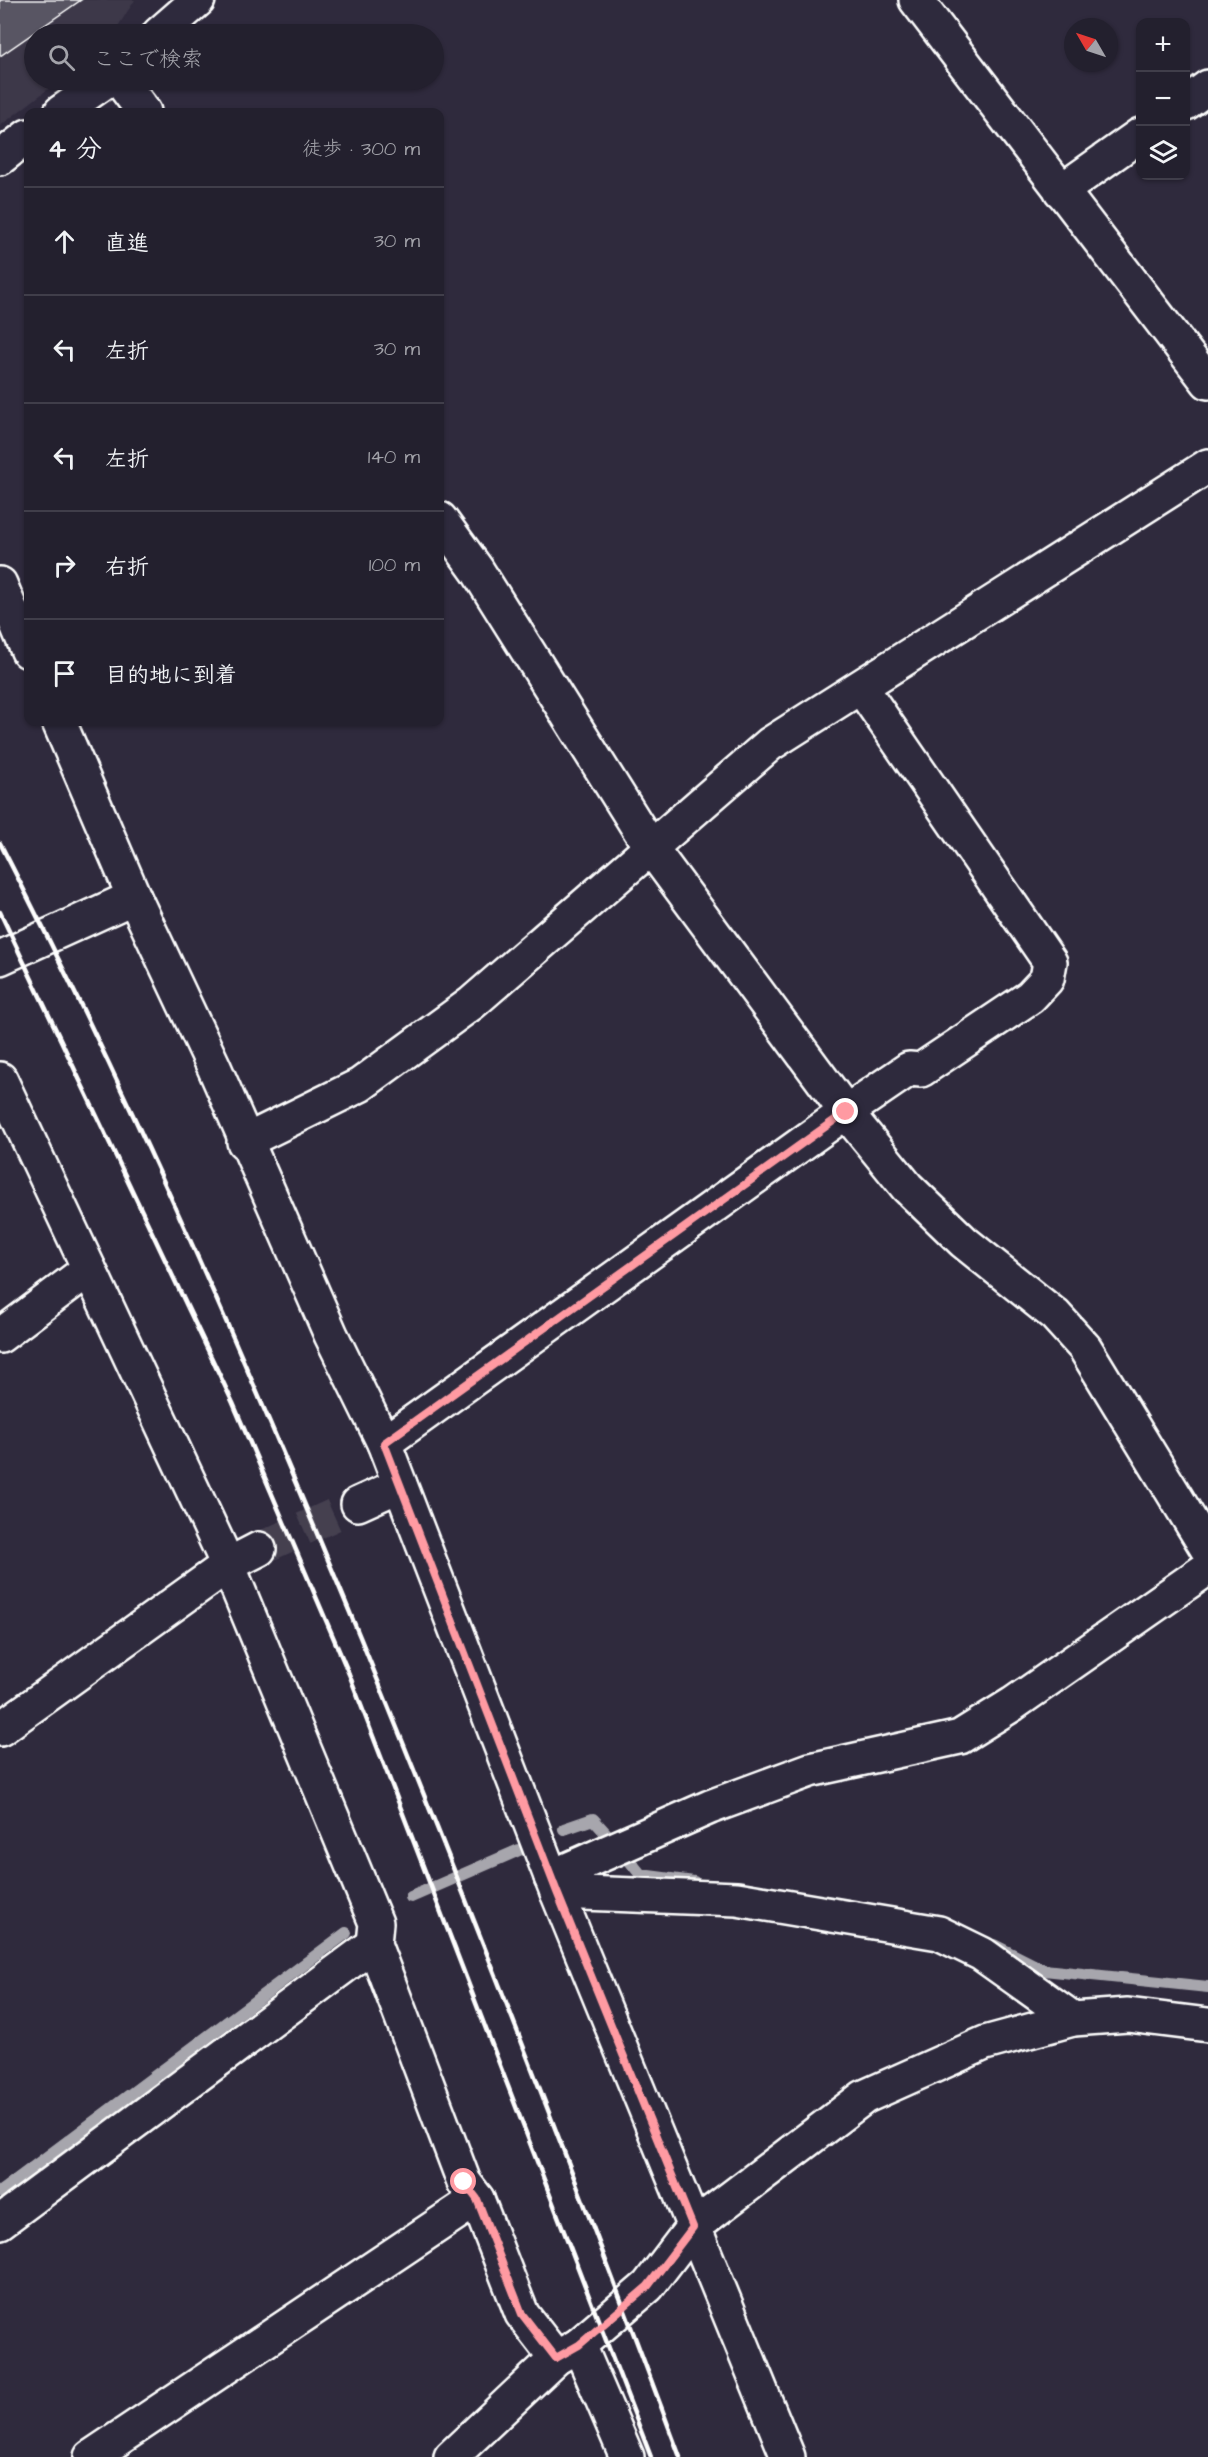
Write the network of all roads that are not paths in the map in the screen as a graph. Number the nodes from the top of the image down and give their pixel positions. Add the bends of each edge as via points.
1 (198, 0) edge
2 (916, 0) edge
3 (170, 24) edge
4 (1208, 87) edge
5 (93, 90) edge
6 (128, 90) edge
7 (1190, 100) edge
8 (68, 108) edge
9 (141, 108) edge
10 (1136, 138) edge
11 (24, 139) edge
12 (0, 158) edge
13 (1061, 192) junction
14 (1208, 382) edge
15 (1208, 466) edge
16 (444, 525) edge
17 (0, 584) edge
18 (24, 641) edge
19 (861, 687) junction
20 (61, 726) edge
21 (651, 848) junction
22 (134, 897) junction
23 (0, 958) edge
24 (0, 1079) edge
25 (846, 1112) junction
26 (244, 1142) junction
27 (89, 1269) junction
28 (0, 1336) edge
29 (384, 1443) junction
30 (400, 1485) junction
31 (358, 1504) tunnel mouth
32 (259, 1549) tunnel mouth
33 (1208, 1550) edge
34 (228, 1565) junction
35 (1208, 1568) edge
36 (0, 1729) edge
37 (554, 1884) junction
38 (374, 1944) junction
39 (1073, 2019) junction
40 (1208, 2025) edge
41 (477, 2199) junction
42 (0, 2222) edge
43 (693, 2227) junction
44 (568, 2352) junction
45 (91, 2457) edge
46 (451, 2457) edge
47 (627, 2457) edge
48 (788, 2457) edge

1 - 3 street
2 - 13 street
4 - 7 street
5 - 8 street
6 - 9 street
10 - 13 street
11 - 12 street
13 - 14 street
15 - 19 street
16 - 21 street via 477,570
17 - 18 street
19 - 21 street via 770,744
19 - 25 street via 1050,962 1047,979 1030,997 921,1070 909,1069
20 - 22 street
21 - 25 street
21 - 26 street via 472,1004 398,1058 360,1085
22 - 23 street
22 - 26 street via 214,1067
24 - 27 street
25 - 29 street
25 - 33 street via 907,1187 964,1242 1055,1315 1085,1348
26 - 29 street
27 - 28 street
27 - 34 street
29 - 30 street
30 - 31 street
30 - 37 street
32 - 34 street
34 - 36 street
34 - 38 street via 376,1923
35 - 37 street via 960,1737 810,1770 710,1807
37 - 39 street via 737,1899 939,1933 997,1965
37 - 43 street
38 - 41 street via 464,2182
38 - 42 street
39 - 40 street via 1128,2015
39 - 43 street via 984,2043 864,2097
41 - 44 street via 522,2314
41 - 45 street
43 - 44 street via 648,2286
43 - 48 street
44 - 46 street
44 - 47 street

